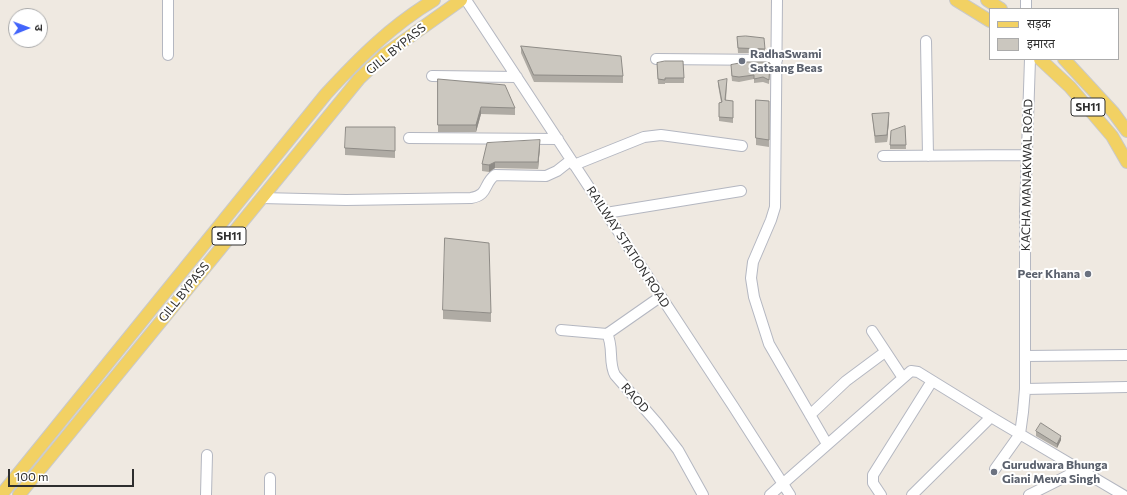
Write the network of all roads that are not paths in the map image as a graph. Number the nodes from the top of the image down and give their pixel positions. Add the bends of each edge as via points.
1 (168, 0) edge
2 (434, 0) edge
3 (461, 0) edge
4 (466, 0) edge
5 (777, 0) edge
6 (956, 0) edge
7 (987, 0) edge
8 (1000, 8) edge
9 (989, 20) edge
10 (926, 41) dead end
11 (168, 55) dead end
12 (656, 59) dead end
13 (777, 60) junction
14 (1030, 60) edge
15 (1041, 60) edge
16 (1065, 60) edge
17 (432, 76) dead end
18 (517, 77) junction
19 (1127, 132) edge
20 (409, 138) dead end
21 (558, 140) junction
22 (742, 146) dead end
23 (1027, 155) junction
24 (883, 156) dead end
25 (928, 156) junction
26 (573, 162) junction
27 (1127, 162) edge
28 (741, 191) dead end
29 (261, 198) junction
30 (606, 214) junction
31 (660, 297) junction
32 (561, 330) dead end
33 (872, 331) dead end
34 (607, 334) junction
35 (885, 352) junction
36 (1127, 355) edge
37 (1025, 356) junction
38 (903, 378) junction
39 (932, 381) junction
40 (1127, 387) edge
41 (1025, 388) junction
42 (810, 415) junction
43 (991, 417) junction
44 (1020, 434) junction
45 (827, 444) junction
46 (206, 455) dead end
47 (995, 469) dead end
48 (1079, 470) junction
49 (270, 478) dead end
50 (782, 484) junction
51 (1117, 494) edge
52 (1, 495) edge
53 (19, 495) edge
54 (206, 495) edge
55 (270, 495) edge
56 (703, 495) edge
57 (770, 495) edge
58 (790, 495) edge
59 (881, 495) edge
60 (912, 495) edge
61 (1029, 495) edge

1 - 11 street
2 - 52 main road, GILL BYPASS / SH11 via 386,33 326,94
3 - 29 main road, GILL BYPASS / SH11 via 384,55 359,79
4 - 18 street, RAILWAY STATION ROAD
5 - 13 street
6 - 9 main road
7 - 8 main road
10 - 25 street
12 - 13 street
13 - 42 street via 775,207 753,262 752,286 769,344
14 - 23 street, KACHA MANAKWAL ROAD
15 - 27 main road, SH11 via 1070,87 1112,136
16 - 19 main road, SH11 via 1113,112
17 - 18 street
18 - 21 street, RAILWAY STATION ROAD
20 - 21 street
21 - 26 street, RAILWAY STATION ROAD
22 - 26 street via 652,135
23 - 25 street
23 - 37 street, KACHA MANAKWAL ROAD
24 - 25 street
26 - 29 street via 546,176 495,175 482,194 471,198
26 - 30 street, RAILWAY STATION ROAD
28 - 30 street
29 - 53 main road, GILL BYPASS / SH11
30 - 31 street, RAILWAY STATION ROAD
31 - 34 street
31 - 50 street, RAILWAY STATION ROAD
32 - 34 street
33 - 35 street
34 - 56 street, RAOD via 610,339 615,376 678,450
35 - 38 street
35 - 42 street via 846,381
36 - 37 street
37 - 41 street, KACHA MANAKWAL ROAD
38 - 39 street via 908,372 914,371
38 - 45 street
39 - 43 street
39 - 59 street via 873,475 873,483
40 - 41 street
41 - 44 street, KACHA MANAKWAL ROAD
42 - 45 street
43 - 44 street
43 - 60 street
44 - 47 street
44 - 48 street
45 - 50 street
46 - 54 street
48 - 51 street
48 - 61 street
49 - 55 street
50 - 57 street
50 - 58 street, RAILWAY STATION ROAD

